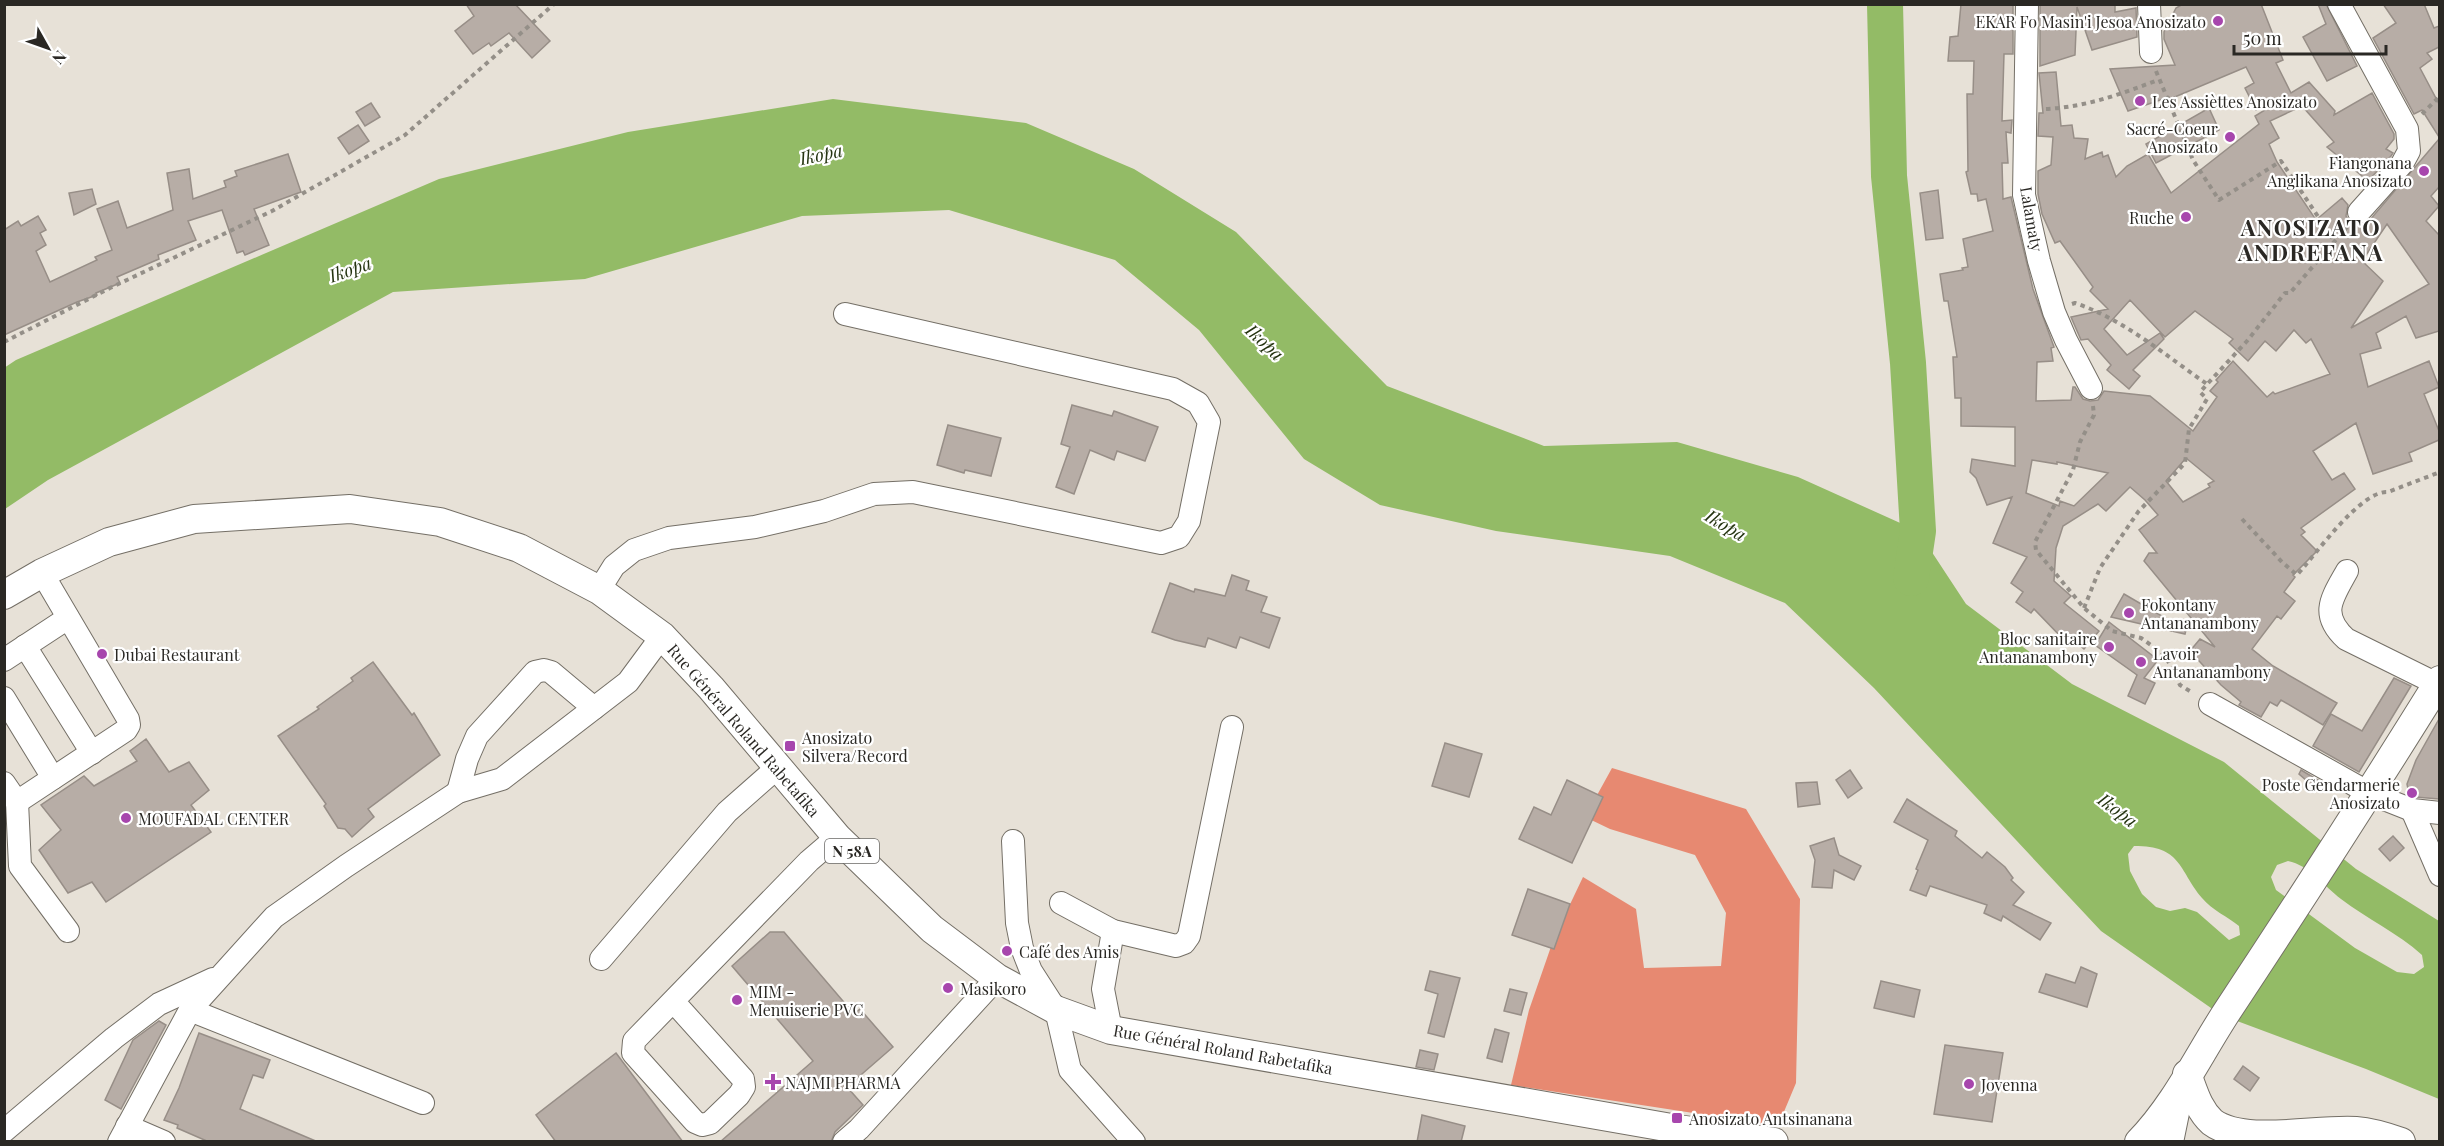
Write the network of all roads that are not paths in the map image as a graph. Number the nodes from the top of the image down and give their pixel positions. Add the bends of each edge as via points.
1 (2027, 4) edge
2 (2149, 4) edge
3 (2339, 4) edge
4 (2151, 52) road end
5 (2358, 212) road end
6 (845, 314) dead end
7 (2091, 388) road end
8 (2347, 571) dead end
9 (42, 573) junction
10 (599, 590) junction
11 (4, 595) edge
12 (68, 618) junction
13 (662, 636) junction
14 (25, 646) junction
15 (4, 660) edge
16 (2438, 682) edge
17 (4, 698) edge
18 (2210, 704) road end
19 (594, 708) junction
20 (1232, 727) dead end
21 (92, 753) junction
22 (778, 767) junction
23 (53, 778) junction
24 (4, 783) edge
25 (458, 792) junction
26 (2365, 799) junction
27 (17, 802) junction
28 (2412, 810) junction
29 (2439, 813) edge
30 (837, 837) junction
31 (1013, 841) dead end
32 (2439, 875) edge
33 (1061, 903) dead end
34 (68, 931) dead end
35 (1113, 932) junction
36 (601, 959) dead end
37 (222, 974) junction
38 (997, 978) junction
39 (673, 1001) junction
40 (190, 1010) junction
41 (1056, 1010) junction
42 (1111, 1030) junction
43 (2187, 1074) junction
44 (423, 1103) dead end
45 (4, 1131) edge
46 (123, 1134) edge
47 (2399, 1141) edge
48 (164, 1142) edge
49 (844, 1142) edge
50 (1134, 1142) edge
51 (1774, 1142) edge
52 (2139, 1142) edge
53 (2169, 1142) edge

1 - 7 street, Lalamaty via 2024,195 2054,312
2 - 4 street
3 - 5 street via 2407,129 2409,152 2402,164
6 - 10 street via 1173,389 1198,403 1209,422 1189,521 1179,537 1161,543 913,492 874,494 824,511 755,527 669,538 634,550 614,566
8 - 16 street via 2332,598 2330,616 2335,628 2346,639
9 - 10 main road, Rue Général Roland Rabetafika / N 58A via 109,542 194,519 350,509 440,522 519,548
9 - 11 main road, Rue Général Roland Rabetafika / N 58A
9 - 12 street
10 - 13 main road, Rue Général Roland Rabetafika / N 58A
12 - 14 street
12 - 21 street via 128,719 126,730
13 - 19 street via 628,682
13 - 22 main road, Rue Général Roland Rabetafika / N 58A
14 - 15 street
14 - 21 street
16 - 26 main road
17 - 23 street
18 - 26 street
19 - 25 street via 502,779
19 - 25 street via 551,672 535,672 477,736
20 - 35 street via 1189,936 1176,946
21 - 23 street
22 - 30 main road, Rue Général Roland Rabetafika / N 58A
22 - 36 street via 727,813
23 - 27 street
24 - 27 street
25 - 37 street via 274,917
26 - 28 street
26 - 43 main road
27 - 34 street via 20,866
28 - 29 street
28 - 32 street
30 - 38 main road, Rue Général Roland Rabetafika / N 58A via 932,929
30 - 39 street
31 - 41 street via 1022,948 1031,971
33 - 35 street
35 - 42 street via 1103,989
37 - 40 street
37 - 45 street via 159,1004
38 - 41 main road, Rue Général Roland Rabetafika / N 58A
38 - 49 street
39 - 39 street via 634,1041 633,1053 695,1122 710,1123 740,1095 743,1079
40 - 44 street
40 - 46 street
41 - 42 main road, Rue Général Roland Rabetafika / N 58A
41 - 50 street via 1070,1070
42 - 51 main road, Rue Général Roland Rabetafika / N 58A via 1677,1129
43 - 47 main road via 2198,1107 2214,1124 2234,1135 2255,1138 2356,1131
43 - 52 main road via 2169,1105
43 - 53 main road via 2175,1106
46 - 48 street

